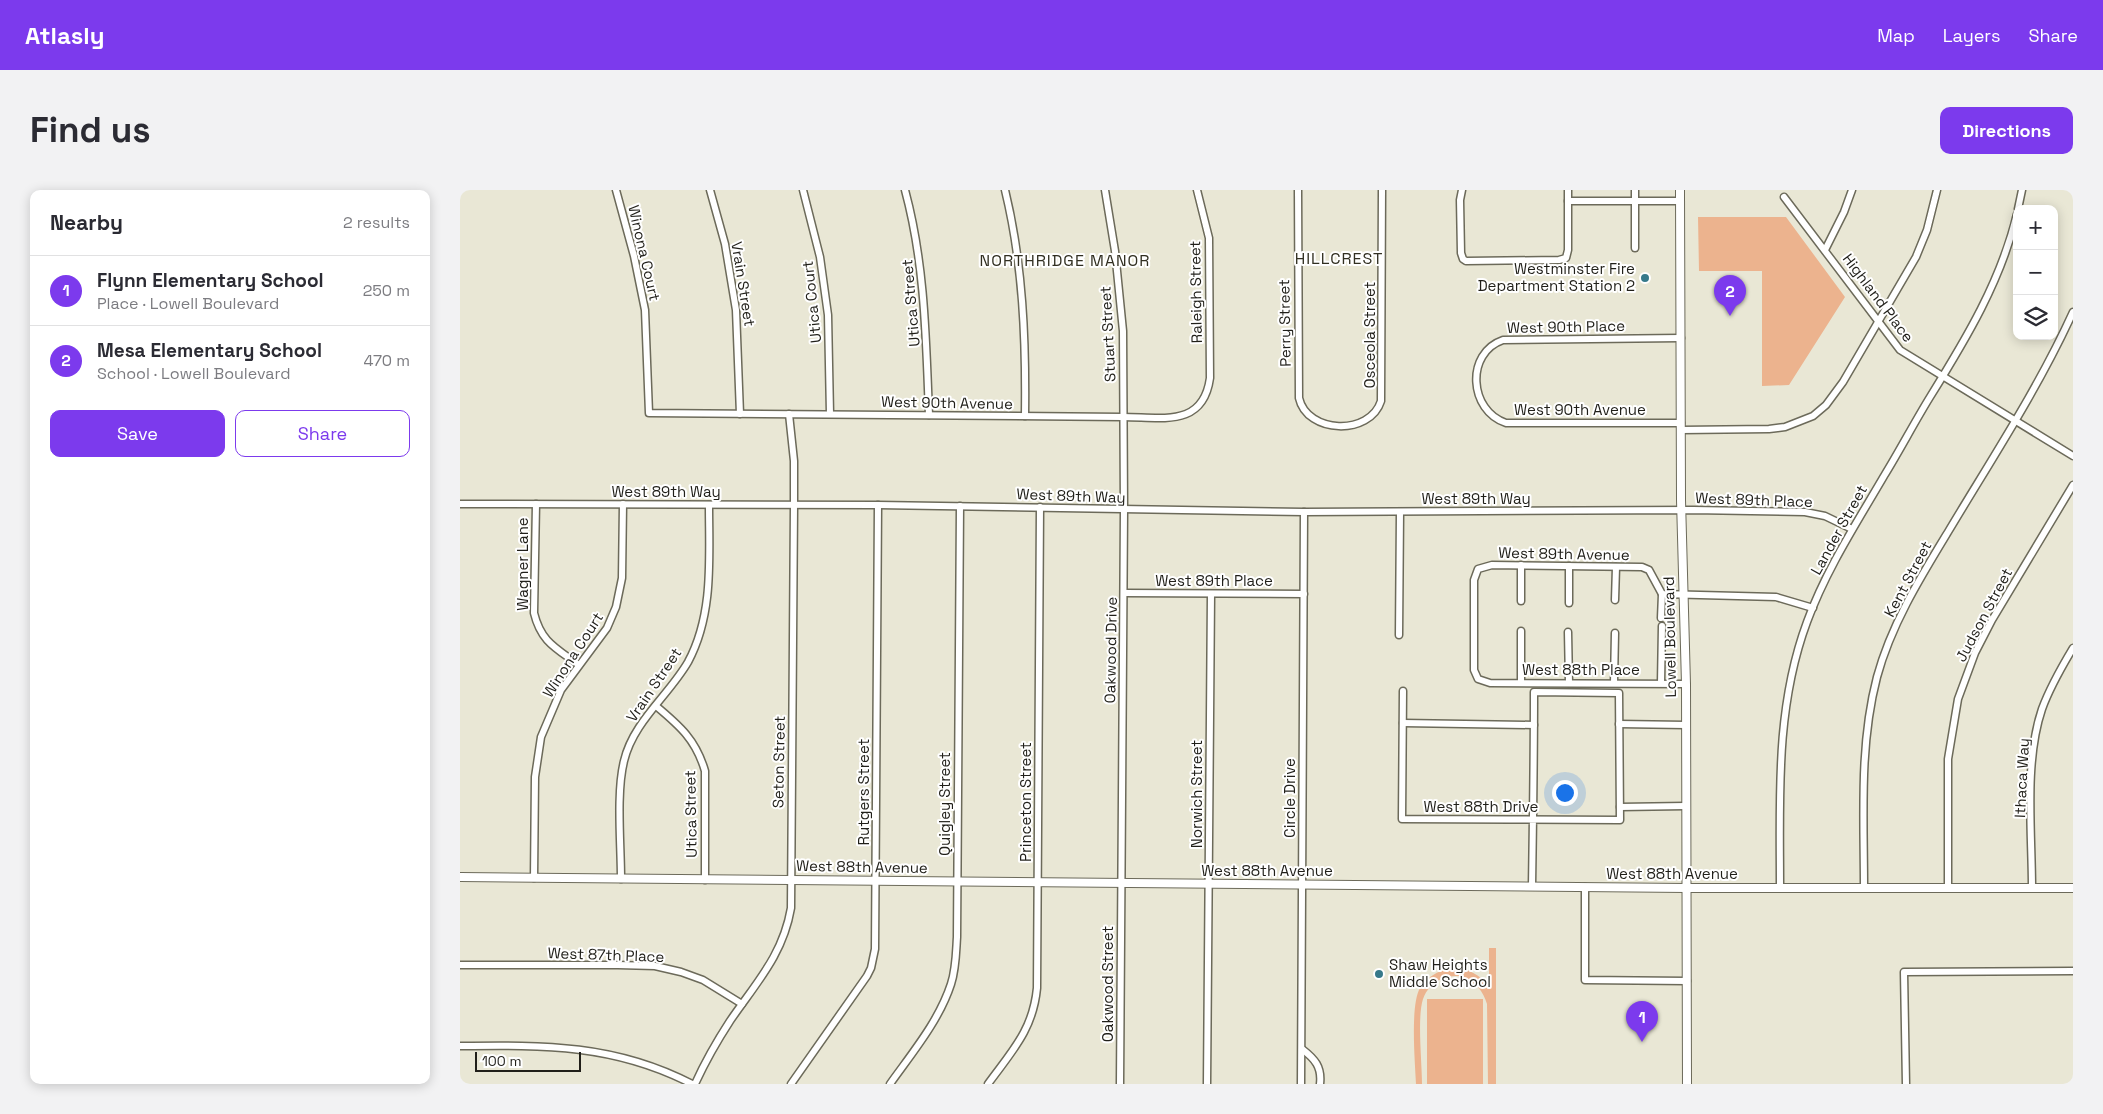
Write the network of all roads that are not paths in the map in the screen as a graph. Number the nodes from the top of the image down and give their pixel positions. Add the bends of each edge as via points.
1 (616, 190) edge
2 (710, 190) edge
3 (803, 190) edge
4 (905, 190) edge
5 (1005, 190) edge
6 (1105, 190) edge
7 (1197, 190) edge
8 (1298, 190) edge
9 (1382, 190) edge
10 (1462, 190) edge
11 (1568, 190) edge
12 (1635, 190) edge
13 (1680, 190) edge
14 (1852, 190) edge
15 (1938, 190) edge
16 (2022, 190) edge
17 (1784, 197) dead end
18 (1568, 201) junction
19 (1635, 201) junction
20 (1680, 201) junction
21 (2019, 205) edge
22 (2013, 226) edge
23 (1635, 248) dead end
24 (1825, 250) junction
25 (2073, 312) edge
26 (1879, 322) junction
27 (1681, 338) junction
28 (1210, 366) joint
29 (1943, 378) junction
30 (1477, 380) joint
31 (649, 413) joint
32 (740, 414) junction
33 (789, 414) junction
34 (830, 414) junction
35 (929, 415) junction
36 (1025, 416) junction
37 (1123, 417) junction
38 (2014, 420) junction
39 (1343, 425) joint
40 (1681, 427) junction
41 (2073, 456) edge
42 (2073, 485) edge
43 (460, 504) edge
44 (536, 504) junction
45 (623, 504) junction
46 (794, 504) junction
47 (709, 505) junction
48 (878, 505) junction
49 (960, 506) junction
50 (1040, 507) junction
51 (1124, 510) junction
52 (1681, 511) junction
53 (1304, 512) junction
54 (1400, 512) junction
55 (1852, 529) junction
56 (1521, 566) junction
57 (1568, 566) junction
58 (1616, 567) junction
59 (1124, 593) junction
60 (1211, 594) junction
61 (1304, 594) junction
62 (1662, 594) junction
63 (1684, 596) junction
64 (1615, 600) dead end
65 (1521, 602) dead end
66 (1569, 603) dead end
67 (1813, 608) junction
68 (1662, 618) dead end
69 (1662, 626) dead end
70 (1521, 632) dead end
71 (1568, 632) dead end
72 (1615, 633) dead end
73 (1399, 635) dead end
74 (2073, 648) edge
75 (579, 665) junction
76 (1478, 679) joint
77 (1522, 682) junction
78 (1614, 682) junction
79 (1568, 683) junction
80 (1662, 683) junction
81 (1686, 684) junction
82 (1403, 691) dead end
83 (656, 706) junction
84 (1403, 723) junction
85 (1619, 724) junction
86 (1534, 725) junction
87 (1686, 725) junction
88 (1686, 806) junction
89 (1620, 807) junction
90 (1533, 820) junction
91 (460, 878) edge
92 (534, 878) junction
93 (621, 879) junction
94 (705, 880) junction
95 (790, 880) junction
96 (876, 881) junction
97 (957, 882) junction
98 (1038, 883) junction
99 (1121, 883) junction
100 (1209, 884) junction
101 (1302, 884) junction
102 (1532, 886) junction
103 (1585, 887) junction
104 (1686, 888) junction
105 (1780, 888) junction
106 (1864, 888) junction
107 (1948, 888) junction
108 (2032, 888) junction
109 (2073, 888) edge
110 (460, 965) edge
111 (2073, 971) edge
112 (1687, 981) junction
113 (742, 1004) junction
114 (460, 1046) edge
115 (1302, 1049) junction
116 (693, 1084) edge
117 (791, 1084) edge
118 (890, 1084) edge
119 (988, 1084) edge
120 (1120, 1084) edge
121 (1207, 1084) edge
122 (1301, 1084) edge
123 (1320, 1084) edge
124 (1687, 1084) edge
125 (1906, 1084) edge

1 - 31 street, Winona Court via 634,256 644,310
2 - 32 street, Vrain Street via 725,244 736,310
3 - 34 street, Utica Court via 820,257 828,315
4 - 35 street, Utica Street via 925,304
5 - 36 street via 1022,295
6 - 37 street, Stuart Street via 1121,306
7 - 28 street, Raleigh Street via 1208,238
8 - 39 street, Perry Street via 1299,398 1306,414 1316,421
9 - 39 street, Osceola Street via 1382,395 1378,409 1368,420
10 - 18 street via 1460,241 1463,259 1566,258
11 - 18 street
12 - 19 street
13 - 20 street, Lowell Boulevard
14 - 24 street
15 - 26 street, West 90th Avenue via 1921,245
16 - 21 street
17 - 24 street, Highland Place
18 - 19 street
19 - 20 street
19 - 23 street
20 - 27 street, Lowell Boulevard
22 - 29 street, Lander Street via 1993,287
24 - 26 street, Highland Place
25 - 38 street, Kent Street via 2054,354
26 - 29 street, Highland Place via 1900,350
26 - 40 street, West 90th Avenue via 1835,394 1813,416 1793,425 1769,429
27 - 30 street, West 90th Place via 1503,340 1484,352
27 - 40 street, Lowell Boulevard
28 - 37 street, West 90th Avenue via 1206,397 1192,412 1179,417
29 - 38 street, Highland Place
29 - 55 street, Lander Street
30 - 40 street, West 90th Avenue via 1477,394 1482,406 1493,418 1506,423
31 - 32 street, West 90th Avenue
32 - 33 street, West 90th Avenue
33 - 34 street, West 90th Avenue
33 - 46 street, Seton Street
34 - 35 street, West 90th Avenue
35 - 36 street, West 90th Avenue
36 - 37 street, West 90th Avenue
37 - 51 street, Oakwood Drive
38 - 41 street, Highland Place
38 - 106 street, Kent Street via 1916,584 1888,644 1872,699 1865,745
40 - 52 street, Lowell Boulevard
42 - 107 street, Judson Street via 1992,620 1975,653 1958,699 1948,759
43 - 44 street, West 89th Way
44 - 45 street, West 89th Way
44 - 75 street, Wagner Lane via 534,613 544,638
45 - 47 street, West 89th Way
45 - 75 street, Winona Court via 620,596 608,628
46 - 47 street, West 89th Way
46 - 48 street, West 89th Way
46 - 95 street, Seton Street
47 - 83 street, Vrain Street via 707,596 703,620 687,662
48 - 49 street, West 89th Way
48 - 96 street, Rutgers Street
49 - 50 street, West 89th Way
49 - 97 street, Quigley Street
50 - 51 street, West 89th Way
50 - 98 street, Princeton Street
51 - 53 street, West 89th Way
51 - 59 street, Oakwood Drive
52 - 54 street, West 89th Way
52 - 55 street, West 89th Place via 1805,512
52 - 63 street, Lowell Boulevard
53 - 54 street, West 89th Way
53 - 61 street, Circle Drive
54 - 73 street
55 - 67 street, Lander Street
56 - 57 street, West 89th Avenue
56 - 65 street
56 - 76 street, West 89th Avenue via 1492,565 1478,569 1474,580 1474,670
57 - 58 street, West 89th Avenue
57 - 66 street
58 - 62 street, West 89th Avenue via 1649,570
58 - 64 street
59 - 60 street, West 89th Place
59 - 99 street, Oakwood Drive
60 - 61 street, West 89th Place
60 - 100 street, Norwich Street
61 - 101 street, Circle Drive
62 - 63 street
62 - 68 street
63 - 67 street via 1776,597
63 - 81 street, Lowell Boulevard
67 - 105 street, Lander Street via 1793,670 1782,732
69 - 80 street
70 - 77 street
71 - 79 street
72 - 78 street
74 - 108 street, Ithaca Way via 2048,693 2035,737
75 - 92 street, Winona Court via 562,690 541,737 535,777
76 - 77 street, West 88th Place via 1490,683
77 - 79 street, West 88th Place
78 - 79 street, West 88th Place
78 - 80 street, West 88th Place
80 - 81 street, West 88th Place
81 - 87 street, Lowell Boulevard
82 - 84 street
83 - 93 street, Vrain Street via 634,737 624,760
83 - 94 street, Utica Street via 683,729 696,746 705,771
84 - 86 street
84 - 90 street, West 88th Drive via 1402,819
85 - 86 street via 1619,693 1534,692
85 - 87 street
85 - 89 street
86 - 90 street
87 - 88 street, Lowell Boulevard
88 - 89 street
88 - 104 street, Lowell Boulevard
89 - 90 street, West 88th Drive via 1620,820
90 - 102 street
91 - 92 street, West 88th Avenue
92 - 93 street, West 88th Avenue
93 - 94 street, West 88th Avenue
94 - 95 street, West 88th Avenue
95 - 96 street, West 88th Avenue
95 - 113 street, Seton Street via 791,908 786,933 773,960
96 - 97 street, West 88th Avenue
96 - 117 street, Rutgers Street via 875,949 871,968
97 - 98 street, West 88th Avenue
97 - 118 street, Quigley Street via 956,954 951,985 930,1027
98 - 99 street, West 88th Avenue
98 - 119 street, Princeton Street via 1034,1012 1025,1032
99 - 100 street, West 88th Avenue
99 - 120 street, Oakwood Street
100 - 101 street, West 88th Avenue
100 - 121 street, Norwich Street
101 - 102 street, West 88th Avenue
101 - 115 street, Circle Drive
102 - 103 street, West 88th Avenue
103 - 104 street, West 88th Avenue
103 - 112 street via 1585,980
104 - 105 street, West 88th Avenue
104 - 112 street, Lowell Boulevard
105 - 106 street, West 88th Avenue
106 - 107 street, West 88th Avenue
107 - 108 street, West 88th Avenue
108 - 109 street, West 88th Avenue
110 - 113 street, West 87th Place via 655,966 703,980
111 - 125 street via 1904,972
112 - 124 street, Lowell Boulevard
113 - 116 street, Seton Street
114 - 116 street via 554,1047 592,1051 640,1062
115 - 122 street, Circle Drive
115 - 123 street via 1318,1065

